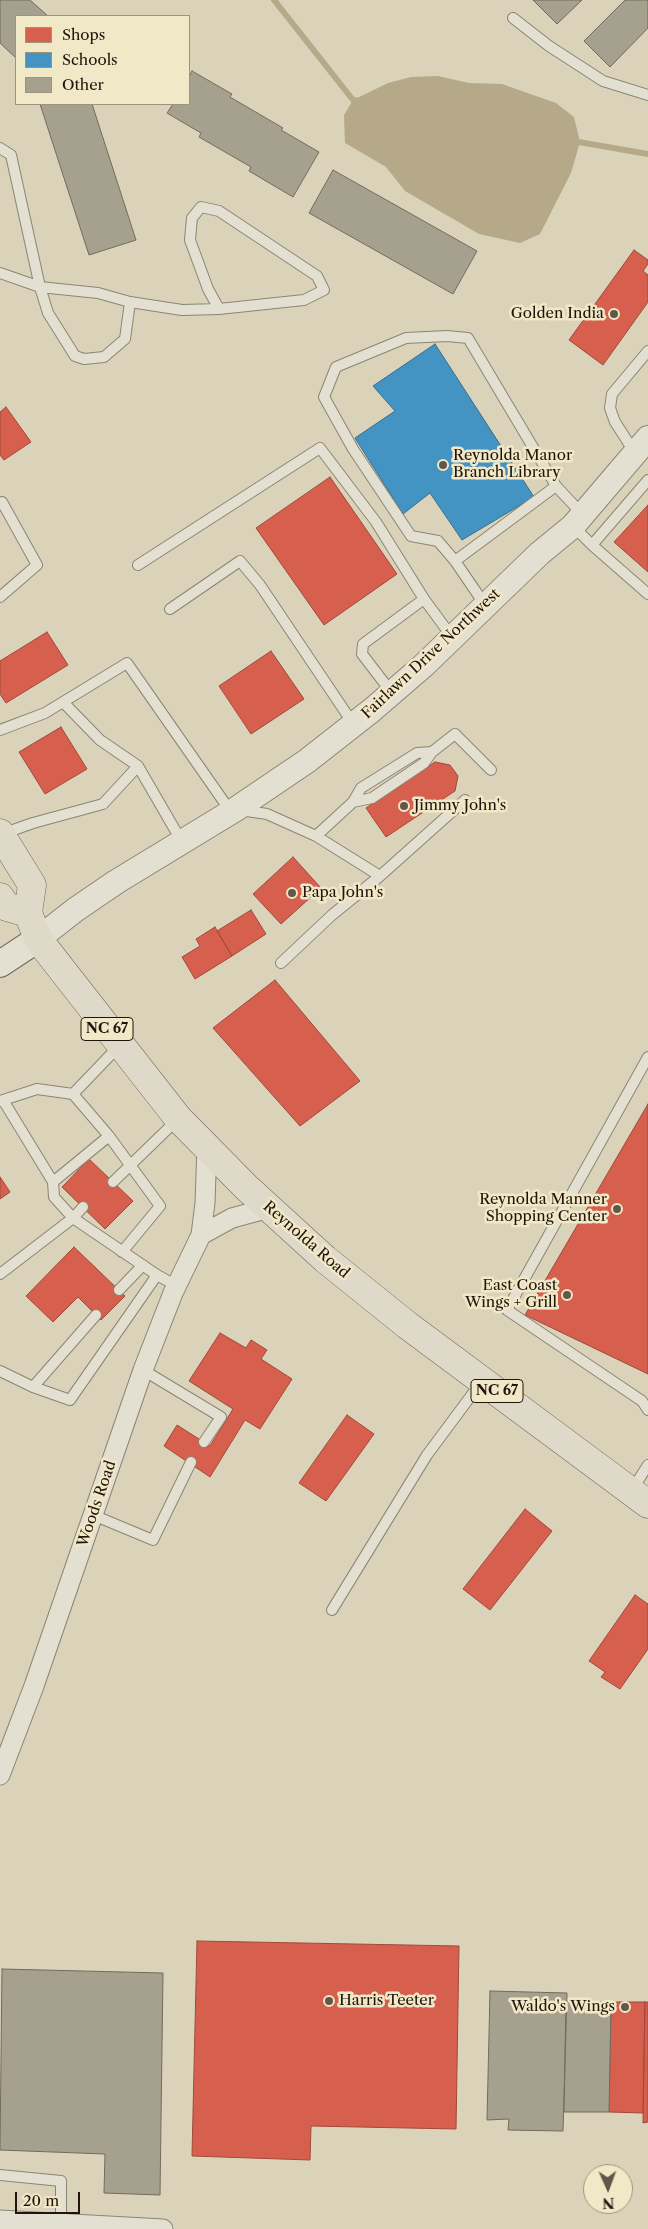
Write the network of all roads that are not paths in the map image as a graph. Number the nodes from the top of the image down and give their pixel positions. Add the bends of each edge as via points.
1 (512, 18) dead end
2 (648, 95) edge
3 (0, 148) edge
4 (0, 273) edge
5 (40, 287) junction
6 (130, 302) junction
7 (219, 309) junction
8 (648, 351) edge
9 (642, 445) edge
10 (648, 480) edge
11 (556, 486) junction
12 (0, 503) edge
13 (578, 520) junction
14 (592, 546) junction
15 (455, 561) junction
16 (138, 565) dead end
17 (648, 594) edge
18 (0, 597) edge
19 (424, 599) junction
20 (485, 604) junction
21 (170, 609) dead end
22 (452, 637) junction
23 (392, 693) junction
24 (63, 702) junction
25 (354, 724) junction
26 (0, 730) edge
27 (432, 752) junction
28 (138, 766) junction
29 (491, 770) dead end
30 (466, 800) dead end
31 (353, 802) junction
32 (234, 811) junction
33 (0, 834) edge
34 (316, 836) junction
35 (182, 842) junction
36 (380, 876) junction
37 (0, 897) edge
38 (28, 914) junction
39 (38, 939) junction
40 (281, 963) dead end
41 (0, 964) edge
42 (120, 1045) junction
43 (648, 1057) edge
44 (72, 1094) junction
45 (2, 1100) edge
46 (178, 1118) junction
47 (109, 1136) junction
48 (207, 1146) junction
49 (129, 1164) junction
50 (53, 1182) junction
51 (113, 1182) dead end
52 (83, 1208) dead end
53 (269, 1208) junction
54 (73, 1218) junction
55 (201, 1235) junction
56 (122, 1252) junction
57 (143, 1265) junction
58 (0, 1274) edge
59 (157, 1276) junction
60 (177, 1286) junction
61 (119, 1290) dead end
62 (96, 1315) dead end
63 (143, 1370) junction
64 (0, 1371) edge
65 (482, 1380) junction
66 (33, 1387) junction
67 (648, 1410) edge
68 (204, 1442) dead end
69 (191, 1462) dead end
70 (648, 1464) edge
71 (640, 1498) edge
72 (93, 1515) junction
73 (332, 1610) dead end
74 (0, 1775) edge
75 (0, 2175) edge
76 (0, 2220) edge
77 (61, 2223) junction
78 (159, 2229) edge
79 (163, 2229) edge

1 - 2 lane via 603,81
3 - 5 lane via 11,155
4 - 5 lane
5 - 6 lane via 98,293
5 - 6 lane via 48,313 75,356 84,359 104,356 125,339
6 - 7 lane via 182,310
7 - 7 lane via 304,300 324,290 317,276 309,270 219,211 201,207 192,218 190,240
8 - 9 lane via 612,394 610,408 615,422
9 - 13 street, Fairlawn Drive Northwest
10 - 14 lane
11 - 13 lane
11 - 15 lane
11 - 15 lane via 468,338 406,338 336,367 324,397 353,449 411,536 438,541
12 - 18 lane via 37,564
13 - 14 lane
13 - 20 street, Fairlawn Drive Northwest
14 - 17 lane
15 - 20 lane
16 - 19 lane via 320,448 376,522
19 - 22 lane
19 - 23 lane via 363,644 362,654
20 - 22 street, Fairlawn Drive Northwest
21 - 25 lane via 240,561
22 - 23 street, Fairlawn Drive Northwest
23 - 25 street, Fairlawn Drive Northwest
24 - 26 lane via 45,714
24 - 28 lane via 100,740
24 - 32 lane via 127,663
25 - 32 street, Fairlawn Drive Northwest
27 - 29 lane via 455,734
27 - 31 lane via 424,763 372,798
27 - 31 lane via 417,752 361,788
28 - 33 lane via 103,804
28 - 35 lane
30 - 36 lane
31 - 34 lane
32 - 34 lane via 267,814
32 - 35 street, Fairlawn Drive Northwest
33 - 38 main road, Reynolda Road / NC 67 via 32,885
34 - 36 lane
35 - 39 street, Fairlawn Drive Northwest via 75,910
36 - 40 lane
37 - 38 main road via 7,907
38 - 39 main road, Reynolda Road / NC 67
39 - 41 main road
39 - 42 main road, Reynolda Road / NC 67
42 - 44 lane
42 - 46 main road, Reynolda Road / NC 67
43 - 67 lane via 507,1310 642,1401
44 - 45 lane via 38,1089
44 - 47 lane
45 - 50 lane
46 - 48 main road, Reynolda Road / NC 67
46 - 49 lane
47 - 49 lane
47 - 50 lane
48 - 53 main road, Reynolda Road / NC 67
48 - 55 street, Woods Road
49 - 51 lane
49 - 56 lane via 160,1206
50 - 54 lane via 54,1197
52 - 54 lane
53 - 55 street via 232,1218
53 - 65 main road, Reynolda Road / NC 67 via 325,1259
54 - 56 lane
54 - 58 lane
55 - 60 street, Woods Road
56 - 57 lane
57 - 59 lane
57 - 61 lane
59 - 60 lane
59 - 66 lane via 70,1400
60 - 63 street, Woods Road
62 - 66 lane
63 - 68 lane via 221,1417
63 - 72 street, Woods Road
64 - 66 lane
65 - 71 main road, Reynolda Road / NC 67
65 - 73 lane via 427,1454
69 - 72 lane via 153,1540
70 - 71 lane
72 - 74 street, Woods Road
75 - 77 lane via 62,2181
76 - 77 street
77 - 78 street
78 - 79 street

